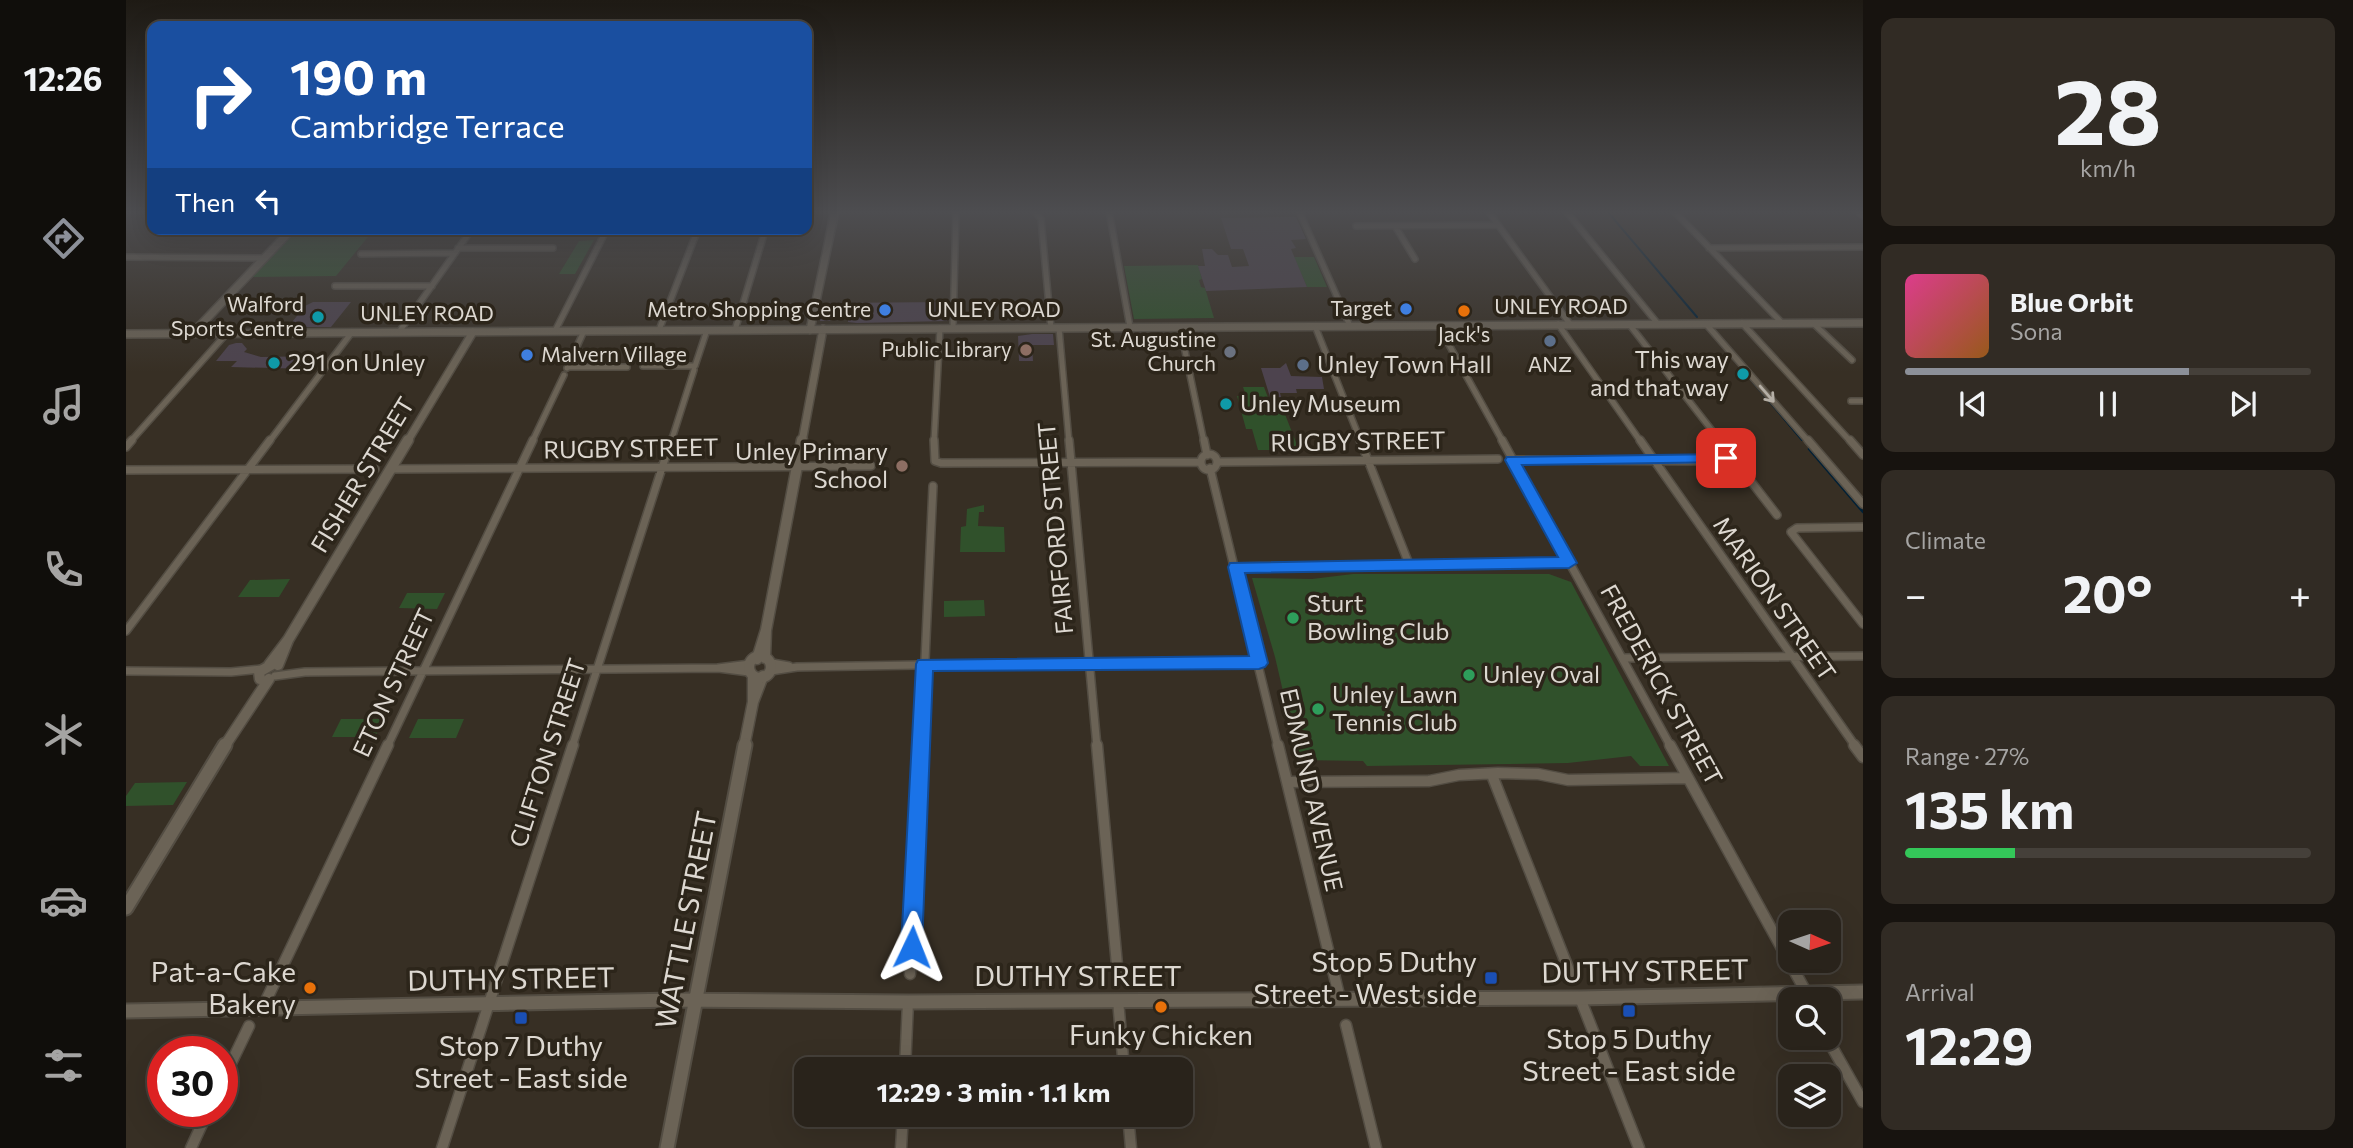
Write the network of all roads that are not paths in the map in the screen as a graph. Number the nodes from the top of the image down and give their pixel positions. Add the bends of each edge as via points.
1 (259, 265) edge
2 (447, 265) edge
3 (590, 265) edge
4 (684, 265) edge
5 (755, 265) edge
6 (824, 265) edge
7 (955, 265) edge
8 (1047, 265) edge
9 (1119, 265) edge
10 (1323, 265) edge
11 (1527, 265) edge
12 (1610, 265) edge
13 (1726, 265) edge
14 (335, 286) dead end
15 (432, 286) junction
16 (1742, 323) junction
17 (1783, 323) junction
18 (1813, 323) junction
19 (1863, 323) edge
20 (1558, 324) junction
21 (1570, 324) junction
22 (1629, 324) junction
23 (1658, 324) junction
24 (1706, 324) junction
25 (1438, 325) junction
26 (1315, 326) junction
27 (1350, 326) junction
28 (1130, 327) junction
29 (1180, 327) junction
30 (940, 328) junction
31 (953, 328) junction
32 (1055, 328) junction
33 (823, 329) junction
34 (659, 330) junction
35 (707, 330) junction
36 (735, 330) junction
37 (810, 330) junction
38 (555, 331) junction
39 (584, 331) junction
40 (352, 332) junction
41 (399, 332) junction
42 (473, 332) junction
43 (193, 333) junction
44 (227, 333) junction
45 (126, 334) edge
46 (1852, 360) dead end
47 (643, 366) dead end
48 (626, 367) dead end
49 (694, 368) junction
50 (566, 371) junction
51 (1851, 401) dead end
52 (1863, 401) edge
53 (126, 447) edge
54 (1207, 455) junction
55 (1863, 455) edge
56 (1652, 458) junction
57 (1498, 459) dead end
58 (1513, 460) junction
59 (1733, 461) junction
60 (1071, 462) junction
61 (1199, 462) junction
62 (1219, 462) junction
63 (1368, 462) junction
64 (871, 466) dead end
65 (661, 467) junction
66 (796, 467) junction
67 (1210, 468) junction
68 (248, 469) junction
69 (375, 469) dead end
70 (391, 469) junction
71 (518, 469) junction
72 (126, 470) edge
73 (933, 486) dead end
74 (1863, 505) edge
75 (1777, 515) dead end
76 (1863, 527) edge
77 (1569, 563) junction
78 (1409, 564) junction
79 (1236, 567) junction
80 (1863, 624) edge
81 (126, 631) edge
82 (1863, 656) edge
83 (1791, 657) junction
84 (1622, 658) junction
85 (1259, 663) junction
86 (924, 664) junction
87 (1089, 664) junction
88 (760, 667) junction
89 (596, 668) junction
90 (126, 671) edge
91 (424, 671) junction
92 (269, 672) junction
93 (1863, 757) edge
94 (1492, 775) junction
95 (1688, 778) junction
96 (1288, 782) junction
97 (126, 908) edge
98 (911, 974) dead end
99 (1118, 976) dead end
100 (1572, 978) dead end
101 (1803, 987) edge
102 (1841, 992) edge
103 (1863, 992) edge
104 (1778, 993) edge
105 (1580, 998) junction
106 (1340, 999) junction
107 (695, 1000) junction
108 (1118, 1000) junction
109 (488, 1002) junction
110 (908, 1002) junction
111 (261, 1010) junction
112 (126, 1011) edge
113 (1346, 1025) dead end
114 (249, 1026) dead end
115 (238, 1049) edge
116 (1835, 1050) edge
117 (906, 1057) edge
118 (1123, 1057) edge
119 (1863, 1102) edge
120 (201, 1127) edge
121 (902, 1127) edge
122 (1129, 1127) edge
123 (191, 1148) edge
124 (442, 1148) edge
125 (667, 1148) edge
126 (901, 1148) edge
127 (1131, 1148) edge
128 (1376, 1148) edge
129 (1639, 1148) edge

1 - 43 street
2 - 15 street
3 - 38 street
4 - 34 street
5 - 36 street
6 - 37 street
7 - 31 street
8 - 32 street, FAIRFORD STREET
9 - 28 street
10 - 27 street
11 - 21 street
12 - 23 street
13 - 17 street
14 - 15 street
15 - 41 street
16 - 17 street, UNLEY ROAD
16 - 24 street, UNLEY ROAD
16 - 55 street
17 - 18 street, UNLEY ROAD
18 - 19 street, UNLEY ROAD
18 - 46 street
20 - 21 street, UNLEY ROAD
20 - 25 street, UNLEY ROAD
20 - 56 street, MARION STREET
21 - 22 street, UNLEY ROAD
22 - 23 street, UNLEY ROAD
22 - 59 street
23 - 24 street, UNLEY ROAD
24 -> 74 street
25 - 27 street, UNLEY ROAD
25 - 58 street, FREDERICK STREET
26 - 27 street, UNLEY ROAD
26 - 29 street, UNLEY ROAD
26 - 63 street
28 - 29 street, UNLEY ROAD
28 - 32 street, UNLEY ROAD
29 - 54 street
30 - 31 street, UNLEY ROAD
30 - 33 street, UNLEY ROAD
30 - 60 street via 935,461
31 - 32 street, UNLEY ROAD
32 - 60 street, FAIRFORD STREET
33 - 37 street, UNLEY ROAD
33 - 66 street, WATTLE STREET
34 - 35 street, UNLEY ROAD
34 - 39 street, UNLEY ROAD
35 - 36 street, UNLEY ROAD
35 - 49 street, CLIFTON STREET
36 - 37 street, UNLEY ROAD
38 - 39 street, UNLEY ROAD
38 - 42 street, UNLEY ROAD
39 - 50 street, ETON STREET
40 - 41 street, UNLEY ROAD
40 - 44 street, UNLEY ROAD
40 - 68 street
41 - 42 street, UNLEY ROAD
42 - 70 street, FISHER STREET
43 - 44 street, UNLEY ROAD
43 - 45 street, UNLEY ROAD
44 - 53 street
47 - 49 street
48 - 50 street
49 - 65 street, CLIFTON STREET
50 - 71 street, ETON STREET
51 - 52 street
54 - 61 street
54 - 62 street
56 - 58 street
56 - 59 street
56 - 83 street, MARION STREET
57 - 63 street, RUGBY STREET
58 - 77 street, FREDERICK STREET
59 - 75 street
60 - 61 street
60 - 87 street, FAIRFORD STREET
61 - 67 street
62 - 63 street, RUGBY STREET
62 - 67 street
63 - 78 street
64 - 66 street, RUGBY STREET
65 - 66 street, RUGBY STREET
65 - 71 street, RUGBY STREET
65 - 89 street, CLIFTON STREET
66 - 88 street, WATTLE STREET
67 - 79 street, EDMUND AVENUE
68 - 69 street
68 - 72 street
68 - 81 street
70 - 71 street, RUGBY STREET
70 - 92 street, FISHER STREET
71 - 91 street, ETON STREET
73 - 86 street
76 - 80 street via 1791,532
77 - 78 street
77 - 84 street, FREDERICK STREET
78 - 79 street
79 - 85 street, EDMUND AVENUE
82 - 83 street
83 - 84 street
83 - 93 street, MARION STREET
84 - 95 street, FREDERICK STREET
85 - 87 street
85 - 96 street, EDMUND AVENUE
86 - 87 street
86 - 88 street
86 - 98 street
87 - 99 street, FAIRFORD STREET
88 - 89 street
88 - 107 street, WATTLE STREET
89 - 91 street
89 - 109 street, CLIFTON STREET
90 - 92 street
91 - 92 street
91 - 111 street, ETON STREET
92 - 97 street, FISHER STREET
94 - 95 street via 1550,774 1568,780
94 - 96 street via 1448,774 1429,781
94 - 100 street
95 - 101 street, FREDERICK STREET
96 - 106 street, EDMUND AVENUE
102 - 103 street, DUTHY STREET
104 - 105 street, DUTHY STREET
105 - 106 street, DUTHY STREET
105 - 129 street
106 - 108 street, DUTHY STREET
107 - 109 street, DUTHY STREET
107 - 110 street, DUTHY STREET
107 - 125 street, WATTLE STREET
108 - 110 street, DUTHY STREET
108 - 118 street
109 - 111 street, DUTHY STREET
109 - 124 street, CLIFTON STREET
110 - 117 street
111 - 112 street, DUTHY STREET
113 - 128 street
114 - 115 street
116 - 119 street
120 - 123 street
121 - 126 street
122 - 127 street

